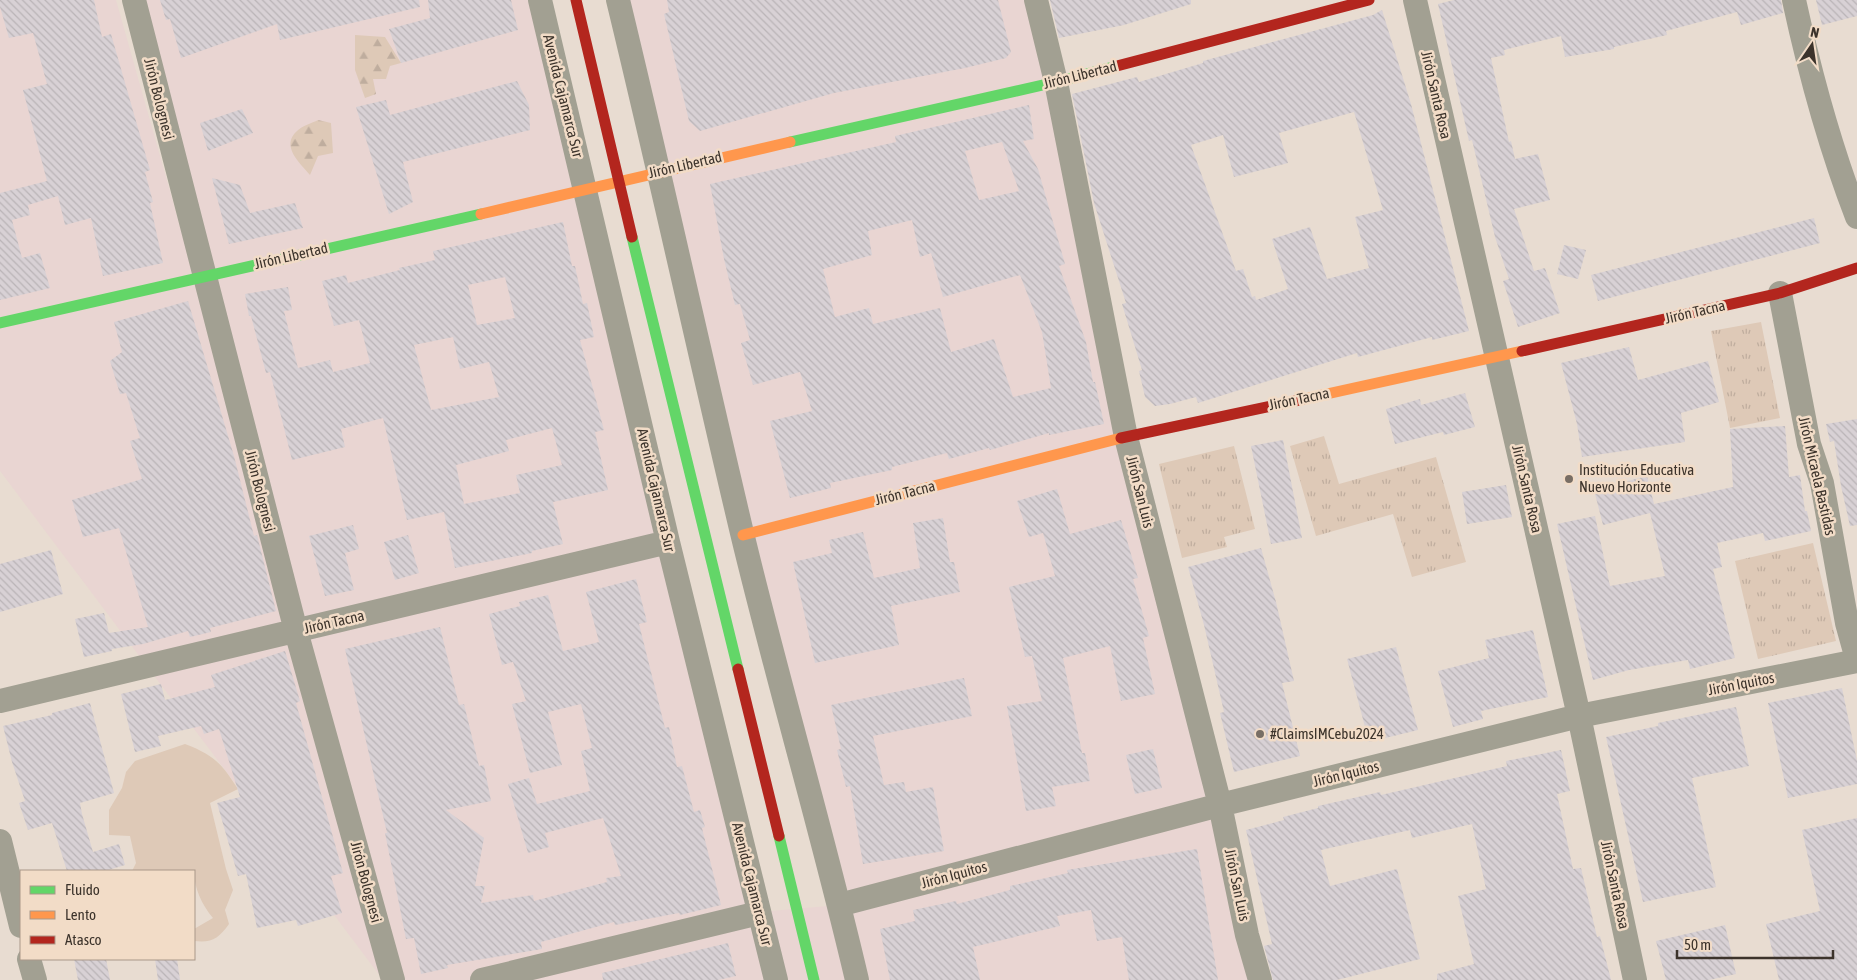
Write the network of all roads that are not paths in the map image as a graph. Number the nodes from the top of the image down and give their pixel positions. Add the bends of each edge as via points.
1 (134, 0) edge
2 (540, 0) edge
3 (576, 0) edge
4 (618, 0) edge
5 (1036, 0) edge
6 (1369, 0) edge
7 (1414, 0) edge
8 (1794, 0) edge
9 (1056, 82) junction
10 (660, 171) junction
11 (618, 182) junction
12 (586, 190) junction
13 (1857, 218) edge
14 (1857, 268) edge
15 (205, 276) junction
16 (1780, 293) junction
17 (0, 322) edge
18 (1497, 357) junction
19 (1126, 436) junction
20 (743, 535) junction
21 (668, 542) junction
22 (296, 631) junction
23 (1857, 660) edge
24 (0, 701) edge
25 (1579, 716) junction
26 (1220, 805) junction
27 (0, 841) edge
28 (839, 905) junction
29 (759, 912) junction
30 (20, 922) edge
31 (29, 960) edge
32 (35, 980) edge
33 (393, 980) edge
34 (482, 980) edge
35 (776, 980) edge
36 (814, 980) edge
37 (856, 980) edge
38 (1260, 980) edge
39 (1635, 980) edge

1 - 15 street, Jirón Bolognesi
2 - 12 street, Avenida Cajamarca Sur
3 - 11 main road
4 - 10 street
5 - 9 street, Jirón San Luis
6 - 9 main road, Jirón Libertad
7 - 18 street, Jirón Santa Rosa
8 - 13 street via 1808,66
9 - 10 main road, Jirón Libertad
9 - 19 street, Jirón San Luis
10 - 11 main road, Jirón Libertad
10 - 20 street
11 - 12 main road, Jirón Libertad
11 - 36 main road
12 - 15 main road, Jirón Libertad
12 - 21 street, Avenida Cajamarca Sur
14 - 16 main road, Jirón Tacna
15 - 17 main road, Jirón Libertad
15 - 22 street, Jirón Bolognesi
16 - 18 main road, Jirón Tacna
16 - 23 street, Jirón Micaela Bastidas via 1809,444 1822,483 1847,623
18 - 19 main road, Jirón Tacna
18 - 25 street, Jirón Santa Rosa
19 - 20 main road, Jirón Tacna
19 - 26 street, Jirón San Luis
20 - 28 street
21 - 22 street, Jirón Tacna
21 - 29 street, Avenida Cajamarca Sur
22 - 24 street, Jirón Tacna
22 - 33 street, Jirón Bolognesi
23 - 25 street, Jirón Iquitos
25 - 26 street, Jirón Iquitos
25 - 39 street, Jirón Santa Rosa
26 - 28 street, Jirón Iquitos
26 - 38 street, Jirón San Luis via 1247,935
27 - 30 street
28 - 37 street
29 - 34 street
29 - 35 street, Avenida Cajamarca Sur
31 - 32 street

